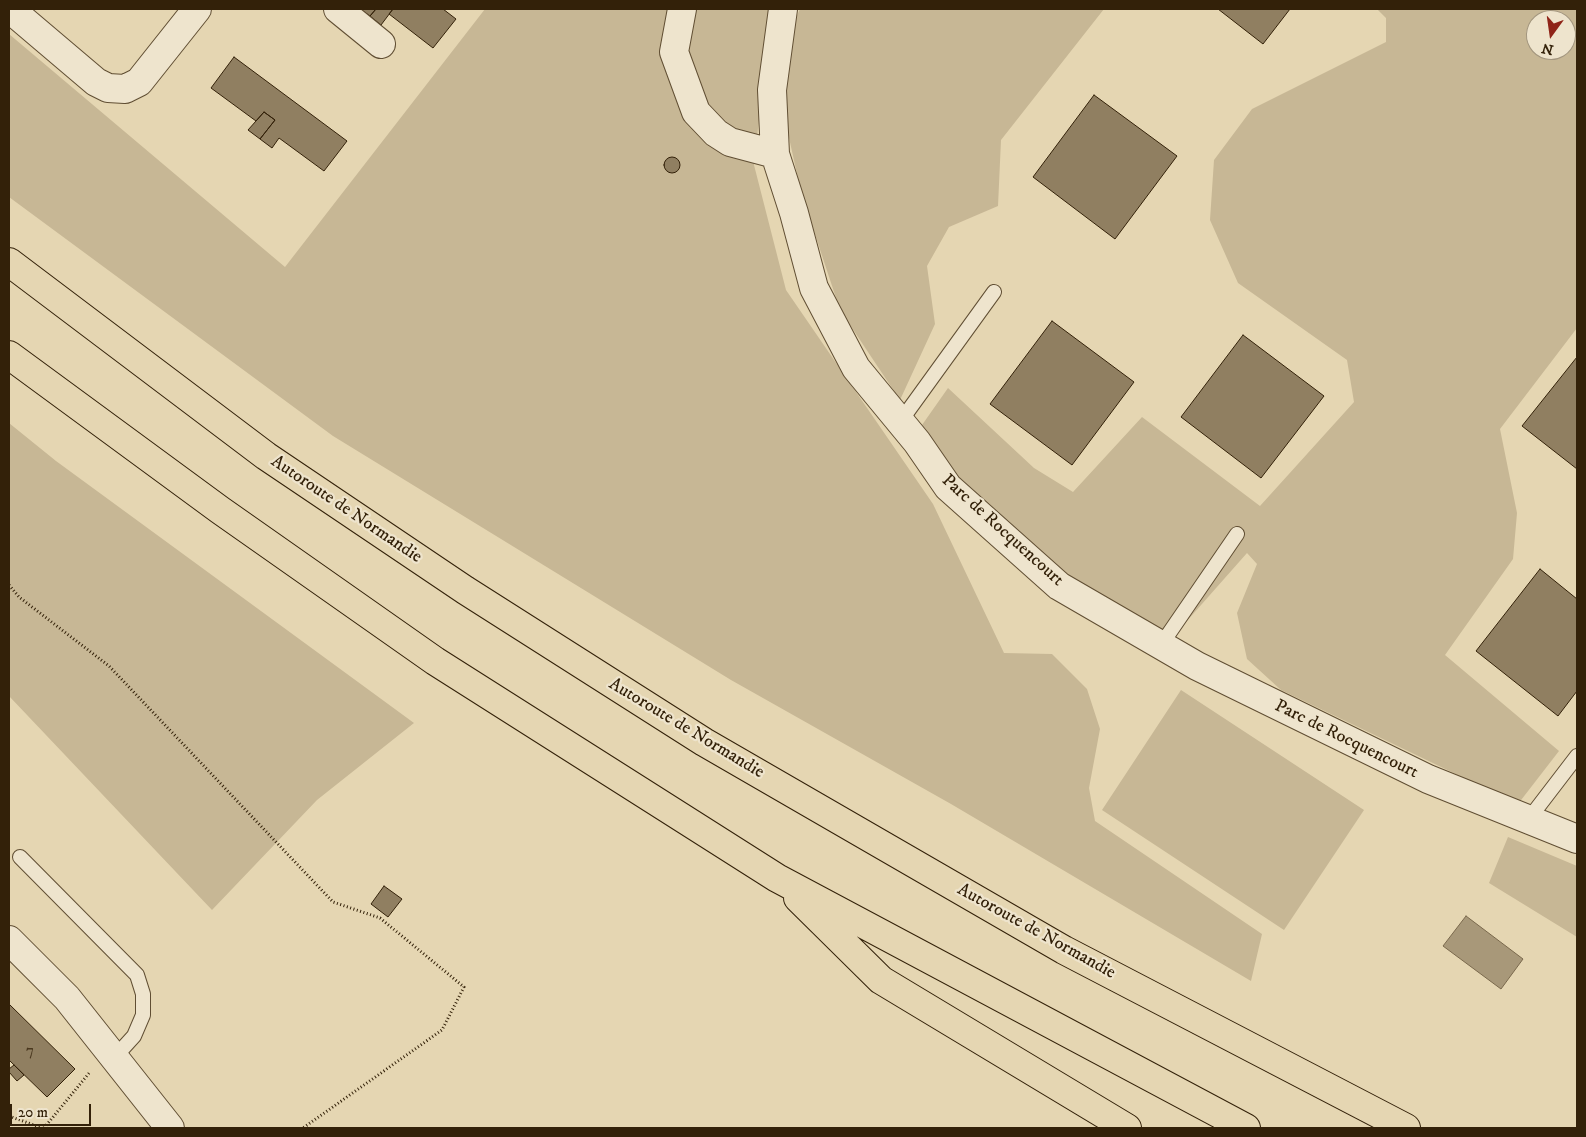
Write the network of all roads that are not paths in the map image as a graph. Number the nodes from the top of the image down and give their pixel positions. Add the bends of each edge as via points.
1 (10, 9) edge
2 (197, 9) edge
3 (338, 9) edge
4 (682, 9) edge
5 (783, 9) edge
6 (381, 44) dead end
7 (775, 154) junction
8 (9, 262) edge
9 (994, 292) dead end
10 (9, 355) edge
11 (900, 422) junction
12 (1237, 534) dead end
13 (1161, 645) junction
14 (1577, 756) edge
15 (1528, 820) junction
16 (1577, 839) edge
17 (20, 856) dead end
18 (778, 878) junction
19 (9, 940) edge
20 (111, 1054) junction
21 (170, 1128) edge
22 (1127, 1128) edge
23 (1246, 1128) edge
24 (1406, 1128) edge

1 - 2 street via 96,82 108,88 125,89 140,82
3 - 6 street
4 - 7 street via 674,52 696,112 716,134 730,142
5 - 7 street, Parc de Rocquencourt via 772,90
7 - 11 street, Parc de Rocquencourt via 814,288 856,368
8 - 24 highway, Autoroute de Normandie via 266,456 465,590 704,742 1064,950
9 - 11 lane
10 - 18 highway via 220,510 435,661
11 - 13 street, Parc de Rocquencourt via 948,487 1059,586
12 - 13 lane
13 - 15 street, Parc de Rocquencourt via 1197,666 1428,779
14 - 15 lane
15 - 16 street, Parc de Rocquencourt
17 - 20 lane via 137,975 144,994 143,1015 134,1036
18 - 22 highway via 881,980
18 - 23 highway
19 - 20 street via 67,998
20 - 21 street

